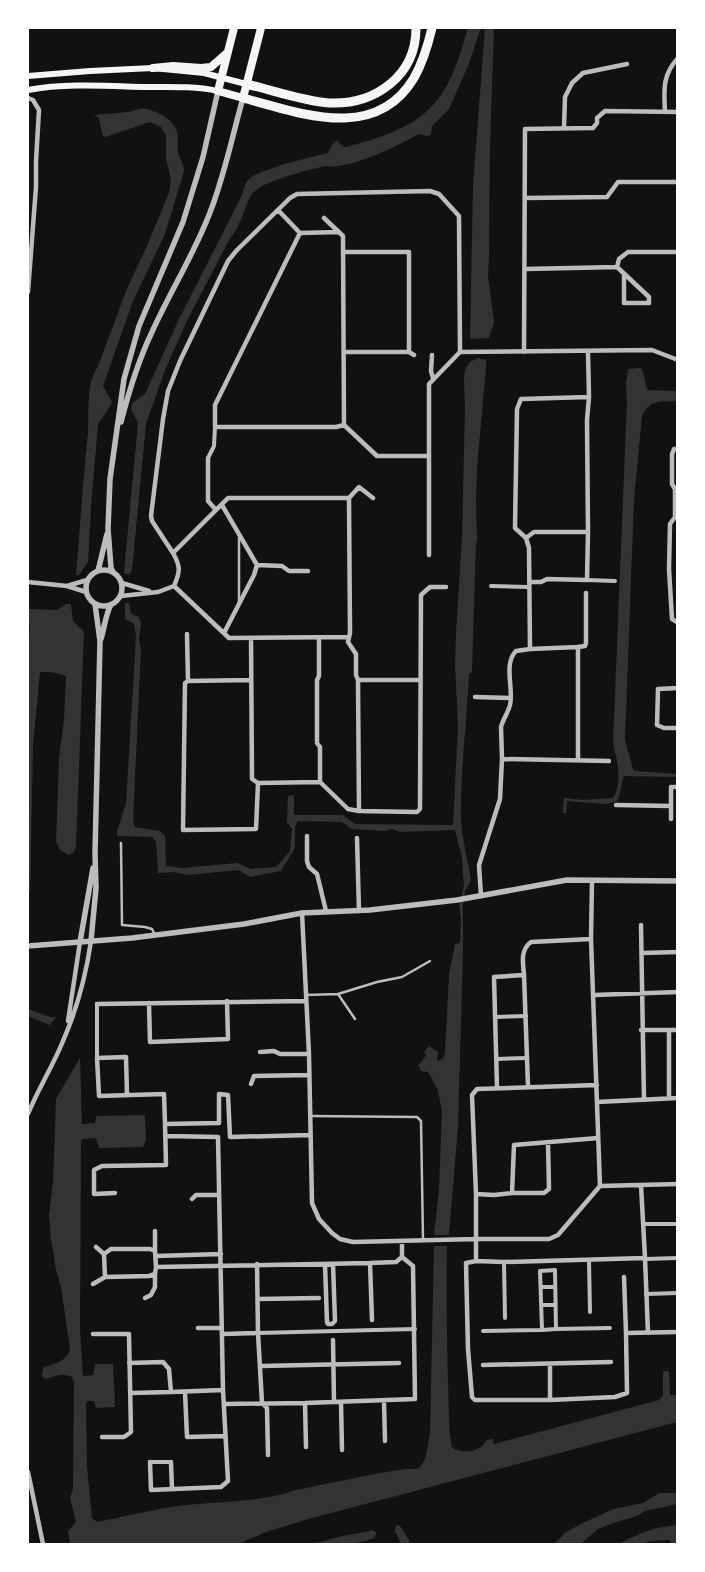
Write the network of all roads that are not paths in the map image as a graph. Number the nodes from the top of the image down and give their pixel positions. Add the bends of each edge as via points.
1 (234, 28) edge
2 (261, 28) edge
3 (416, 28) edge
4 (432, 28) edge
5 (228, 52) junction
6 (678, 58) edge
7 (627, 64) dead end
8 (153, 68) junction
9 (28, 76) edge
10 (221, 77) junction
11 (246, 84) junction
12 (28, 90) edge
13 (218, 91) junction
14 (28, 98) edge
15 (242, 98) junction
16 (665, 112) junction
17 (678, 112) edge
18 (564, 128) junction
19 (678, 182) edge
20 (525, 198) junction
21 (278, 210) junction
22 (324, 218) dead end
23 (339, 232) junction
24 (300, 233) junction
25 (344, 252) junction
26 (678, 252) edge
27 (616, 267) junction
28 (525, 269) junction
29 (624, 274) junction
30 (28, 292) edge
31 (344, 352) junction
32 (409, 352) junction
33 (460, 352) junction
34 (524, 352) junction
35 (588, 352) junction
36 (414, 355) dead end
37 (432, 355) dead end
38 (678, 360) edge
39 (433, 378) junction
40 (589, 397) junction
41 (344, 425) junction
42 (215, 427) junction
43 (116, 441) junction
44 (678, 450) edge
45 (429, 456) junction
46 (208, 458) joint
47 (349, 498) junction
48 (373, 498) dead end
49 (222, 505) junction
50 (216, 510) junction
51 (108, 529) junction
52 (588, 532) junction
53 (239, 533) junction
54 (526, 538) junction
55 (173, 553) junction
56 (429, 555) dead end
57 (257, 565) junction
58 (98, 571) junction
59 (308, 571) dead end
60 (113, 572) junction
61 (88, 580) junction
62 (586, 580) junction
63 (614, 581) dead end
64 (28, 582) edge
65 (122, 583) junction
66 (529, 584) junction
67 (68, 586) junction
68 (174, 586) junction
69 (491, 586) dead end
70 (446, 587) dead end
71 (86, 592) junction
72 (152, 593) junction
73 (586, 593) dead end
74 (120, 596) junction
75 (95, 604) junction
76 (239, 604) junction
77 (111, 605) junction
78 (678, 623) edge
79 (224, 633) junction
80 (187, 634) dead end
81 (348, 637) junction
82 (251, 638) junction
83 (319, 638) junction
84 (100, 641) junction
85 (530, 648) junction
86 (578, 648) junction
87 (251, 680) junction
88 (358, 680) junction
89 (420, 680) junction
90 (188, 681) junction
91 (678, 688) edge
92 (475, 697) dead end
93 (511, 698) junction
94 (678, 728) edge
95 (502, 759) junction
96 (578, 760) junction
97 (609, 761) dead end
98 (320, 782) junction
99 (258, 783) junction
100 (678, 787) edge
101 (616, 805) dead end
102 (671, 806) junction
103 (359, 811) junction
104 (671, 819) dead end
105 (307, 836) dead end
106 (357, 838) dead end
107 (121, 843) dead end
108 (95, 854) junction
109 (592, 880) junction
110 (678, 881) edge
111 (481, 896) junction
112 (326, 911) junction
113 (359, 911) junction
114 (302, 914) junction
115 (641, 925) dead end
116 (155, 935) junction
117 (591, 939) junction
118 (90, 941) junction
119 (80, 942) junction
120 (28, 946) edge
121 (678, 952) edge
122 (642, 953) junction
123 (430, 961) dead end
124 (524, 976) junction
125 (678, 992) edge
126 (641, 993) junction
127 (338, 994) junction
128 (306, 995) junction
129 (594, 995) junction
130 (227, 1001) junction
131 (306, 1001) junction
132 (149, 1003) junction
133 (97, 1004) joint
134 (495, 1016) junction
135 (526, 1016) junction
136 (355, 1019) dead end
137 (642, 1030) junction
138 (669, 1030) junction
139 (678, 1030) edge
140 (63, 1042) junction
141 (260, 1052) dead end
142 (308, 1054) junction
143 (97, 1058) junction
144 (527, 1058) junction
145 (496, 1059) junction
146 (308, 1075) junction
147 (251, 1084) dead end
148 (597, 1085) junction
149 (528, 1086) junction
150 (497, 1088) junction
151 (127, 1095) junction
152 (669, 1098) junction
153 (678, 1098) edge
154 (644, 1100) junction
155 (597, 1102) junction
156 (28, 1114) edge
157 (310, 1116) junction
158 (165, 1124) junction
159 (310, 1135) junction
160 (165, 1136) junction
161 (218, 1137) junction
162 (230, 1137) junction
163 (598, 1138) junction
164 (548, 1142) junction
165 (678, 1184) edge
166 (641, 1185) junction
167 (600, 1186) junction
168 (115, 1193) dead end
169 (512, 1193) junction
170 (476, 1194) junction
171 (219, 1195) junction
172 (192, 1198) dead end
173 (643, 1224) junction
174 (678, 1224) edge
175 (155, 1231) dead end
176 (476, 1239) junction
177 (402, 1241) junction
178 (423, 1241) junction
179 (96, 1247) dead end
180 (156, 1253) junction
181 (104, 1254) junction
182 (222, 1254) junction
183 (402, 1257) junction
184 (678, 1258) edge
185 (645, 1259) junction
186 (589, 1260) junction
187 (476, 1261) junction
188 (504, 1262) junction
189 (370, 1263) junction
190 (257, 1264) junction
191 (325, 1264) junction
192 (333, 1264) junction
193 (222, 1265) junction
194 (156, 1267) junction
195 (155, 1274) junction
196 (105, 1277) junction
197 (624, 1278) dead end
198 (93, 1284) dead end
199 (541, 1288) junction
200 (555, 1288) junction
201 (678, 1293) edge
202 (646, 1294) junction
203 (145, 1298) dead end
204 (319, 1298) dead end
205 (258, 1299) junction
206 (541, 1305) junction
207 (555, 1305) junction
208 (590, 1312) dead end
209 (506, 1318) dead end
210 (372, 1320) dead end
211 (198, 1328) dead end
212 (610, 1328) dead end
213 (415, 1329) junction
214 (542, 1330) junction
215 (556, 1330) junction
216 (222, 1331) junction
217 (483, 1331) dead end
218 (678, 1332) edge
219 (258, 1333) junction
220 (626, 1333) junction
221 (648, 1333) junction
222 (93, 1334) dead end
223 (333, 1340) dead end
224 (611, 1362) dead end
225 (129, 1363) junction
226 (399, 1363) dead end
227 (550, 1364) junction
228 (334, 1365) junction
229 (483, 1365) dead end
230 (261, 1366) junction
231 (224, 1390) junction
232 (131, 1392) junction
233 (170, 1392) junction
234 (185, 1392) junction
235 (550, 1400) junction
236 (384, 1401) junction
237 (334, 1402) junction
238 (341, 1402) junction
239 (262, 1403) junction
240 (305, 1403) junction
241 (224, 1404) junction
242 (225, 1436) junction
243 (102, 1437) dead end
244 (385, 1441) dead end
245 (306, 1447) dead end
246 (342, 1450) dead end
247 (268, 1455) dead end
248 (150, 1462) joint
249 (171, 1462) joint
250 (28, 1472) edge
251 (172, 1489) junction
252 (43, 1544) edge

1 - 5 main road
2 - 11 main road
3 - 11 highway via 412,53 399,76 378,92 363,98 327,103
4 - 15 highway via 419,68 407,88 387,106 366,116 319,117
5 - 8 main road via 211,67
5 - 10 main road
6 - 16 street via 665,78
7 - 18 street via 583,73 572,83 565,97
8 - 9 main road
8 - 10 main road
10 - 11 main road
10 - 13 main road
11 - 15 main road
12 - 13 main road via 104,86
13 - 15 main road
13 - 43 street via 203,157 183,222 131,352 122,388
14 - 30 street via 39,110
15 - 43 street via 209,217 151,333 132,383
16 - 17 street
16 - 18 street via 605,111 593,128
18 - 20 street via 525,128
19 - 20 street via 618,182 607,198
20 - 28 street
21 - 24 street
21 - 33 street via 297,194 430,191 439,194 459,216
21 - 55 street via 228,261 168,391 151,516
22 - 23 street
23 - 24 street
23 - 25 street via 343,236
24 - 42 street via 214,405
25 - 31 street
25 - 32 street via 409,252
26 - 27 street via 628,252
27 - 28 street
27 - 29 street
28 - 34 street
29 - 29 street via 624,303 649,303 649,297
31 - 32 street
31 - 41 street
32 - 36 street
33 - 34 street
33 - 39 street
34 - 35 street
35 - 38 street via 652,350
35 - 40 street
37 - 39 street
39 - 45 street via 429,384
40 - 52 street
40 - 54 street via 521,398 518,408 516,528
41 - 42 street
41 - 45 street via 376,456
42 - 46 street via 214,446
43 - 51 street via 110,479
44 - 78 street via 672,454 675,517 670,524 669,569 672,619
45 - 56 street
46 - 50 street via 208,501
47 - 48 street via 359,487
47 - 49 street via 228,498
47 - 81 street
49 - 50 street
49 - 53 street
50 - 55 street
51 - 58 street
51 - 60 street
52 - 54 street via 534,532
52 - 62 street
53 - 57 street
53 - 76 lane
54 - 66 street
55 - 68 street via 180,564
57 - 59 street
57 - 76 street
58 - 60 street
58 - 61 street
60 - 65 street
61 - 67 street
61 - 71 street
62 - 63 street
62 - 66 street via 547,579
64 - 67 street
65 - 72 street
65 - 74 street
66 - 69 street
66 - 85 street
67 - 71 street
68 - 72 street
68 - 79 street
70 - 89 street via 430,587 420,595
71 - 75 street
72 - 74 street
73 - 86 street via 586,642 585,646
74 - 77 street
75 - 77 street
75 - 84 street
76 - 79 street
77 - 84 street
79 - 82 street via 229,638
80 - 90 street
81 - 83 street
81 - 88 street via 356,654
82 - 83 street
82 - 87 street
83 - 98 street via 317,743 320,747
84 - 108 street
85 - 86 street
85 - 93 street via 516,651 512,657
86 - 96 street
87 - 90 street
87 - 99 street via 252,779
88 - 89 street
88 - 103 street
89 - 103 street via 420,809 417,812
90 - 99 street via 185,683 183,830 256,829
91 - 94 street via 658,689 657,725
92 - 93 street
93 - 95 street via 502,727
95 - 96 street
95 - 111 street via 500,799 479,865
96 - 97 street
98 - 99 street
98 - 103 street via 348,810
100 - 102 street via 672,787
101 - 102 street
102 - 104 street
105 - 112 street via 307,862 317,874
106 - 113 street
107 - 116 lane via 122,925 152,929
108 - 118 street via 96,888
108 - 119 street
109 - 110 street
109 - 111 street via 567,880
109 - 117 street
111 - 113 street
112 - 113 street
112 - 114 street
114 - 116 street
114 - 128 street
115 - 122 street
116 - 118 street
117 - 124 street via 531,942 523,954
117 - 129 street
118 - 119 street
118 - 140 street via 81,990
119 - 120 street
119 - 140 street
121 - 122 street
122 - 126 street
123 - 127 lane via 402,977
124 - 134 street via 494,977
124 - 135 street
125 - 126 street
126 - 129 street
126 - 137 street
127 - 128 lane
127 - 136 lane
128 - 131 street
129 - 148 street
130 - 131 street
130 - 132 street
130 - 132 street via 228,1039 150,1042
131 - 142 street
132 - 133 street
133 - 143 street
134 - 135 street
134 - 145 street
135 - 144 street
137 - 138 street
137 - 154 street
138 - 139 street
138 - 152 street
140 - 156 street
141 - 142 street
142 - 146 street
143 - 151 street via 99,1096
143 - 151 street via 126,1057
144 - 145 street
144 - 149 street
145 - 150 street
146 - 147 street via 254,1076
146 - 157 street
148 - 149 street
148 - 155 street
149 - 150 street
150 - 170 street via 477,1089 472,1095
151 - 158 street via 164,1094
152 - 153 street
152 - 154 street
154 - 155 street
155 - 163 street
157 - 159 street
157 - 178 lane via 417,1117 421,1121
158 - 160 street
158 - 162 street via 219,1123 219,1094 228,1095
159 - 162 street
159 - 177 street via 312,1203 319,1219 340,1239 353,1242
160 - 161 street
160 - 168 street via 166,1165 102,1166 94,1170 94,1194
161 - 162 street
161 - 171 street
163 - 164 street
163 - 167 street
164 - 169 street via 514,1145
164 - 169 street via 549,1189 544,1193
165 - 166 street
166 - 167 street
166 - 173 street
167 - 176 street via 558,1235 549,1239
169 - 170 street
170 - 176 street
171 - 172 street via 196,1195
171 - 182 street
173 - 174 street
173 - 185 street
175 - 180 street
176 - 178 street
176 - 187 street
177 - 178 street
177 - 183 street
179 - 181 street
180 - 181 street via 150,1249 112,1249
180 - 182 street
180 - 194 street
181 - 196 street
182 - 193 street
183 - 189 street via 396,1262
183 - 213 street via 413,1266
184 - 185 street
185 - 186 street
185 - 202 street
186 - 188 street
186 - 208 street
187 - 188 street
187 - 235 street via 466,1263 472,1397 476,1400
188 - 209 street
189 - 192 street
189 - 210 street
190 - 191 street
190 - 193 street
190 - 205 street
191 - 192 street
191 - 192 street via 327,1322 330,1324 335,1321
193 - 194 street
193 - 216 street
194 - 195 street
195 - 196 street
195 - 203 street via 155,1287
196 - 198 street
197 - 220 street
199 - 200 street
199 - 200 street via 540,1271 555,1270
199 - 206 street
200 - 207 street
201 - 202 street
202 - 221 street
204 - 205 street
205 - 219 street
206 - 207 street
206 - 214 street
207 - 215 street
211 - 216 street
212 - 215 street
213 - 219 street
213 - 236 street via 415,1399
214 - 215 street
214 - 217 street
216 - 219 street
216 - 231 street
218 - 221 street
219 - 230 street
220 - 221 street
220 - 235 street via 627,1393 615,1397
222 - 225 street via 129,1334
223 - 228 street
224 - 227 street
225 - 232 street
225 - 233 street via 163,1362 169,1369
226 - 228 street
227 - 229 street
227 - 235 street
228 - 230 street
228 - 237 street
230 - 239 street
231 - 234 street
231 - 241 street
232 - 233 street
232 - 243 street via 131,1432 124,1437
233 - 234 street
234 - 242 street via 187,1437
236 - 238 street
236 - 244 street
237 - 238 street
237 - 240 street
238 - 246 street
239 - 240 street
239 - 241 street
239 - 247 street via 267,1408
240 - 245 street
241 - 242 street
242 - 251 street via 228,1481 221,1487
248 - 249 street
248 - 251 street via 151,1490
249 - 251 street
250 - 252 street

